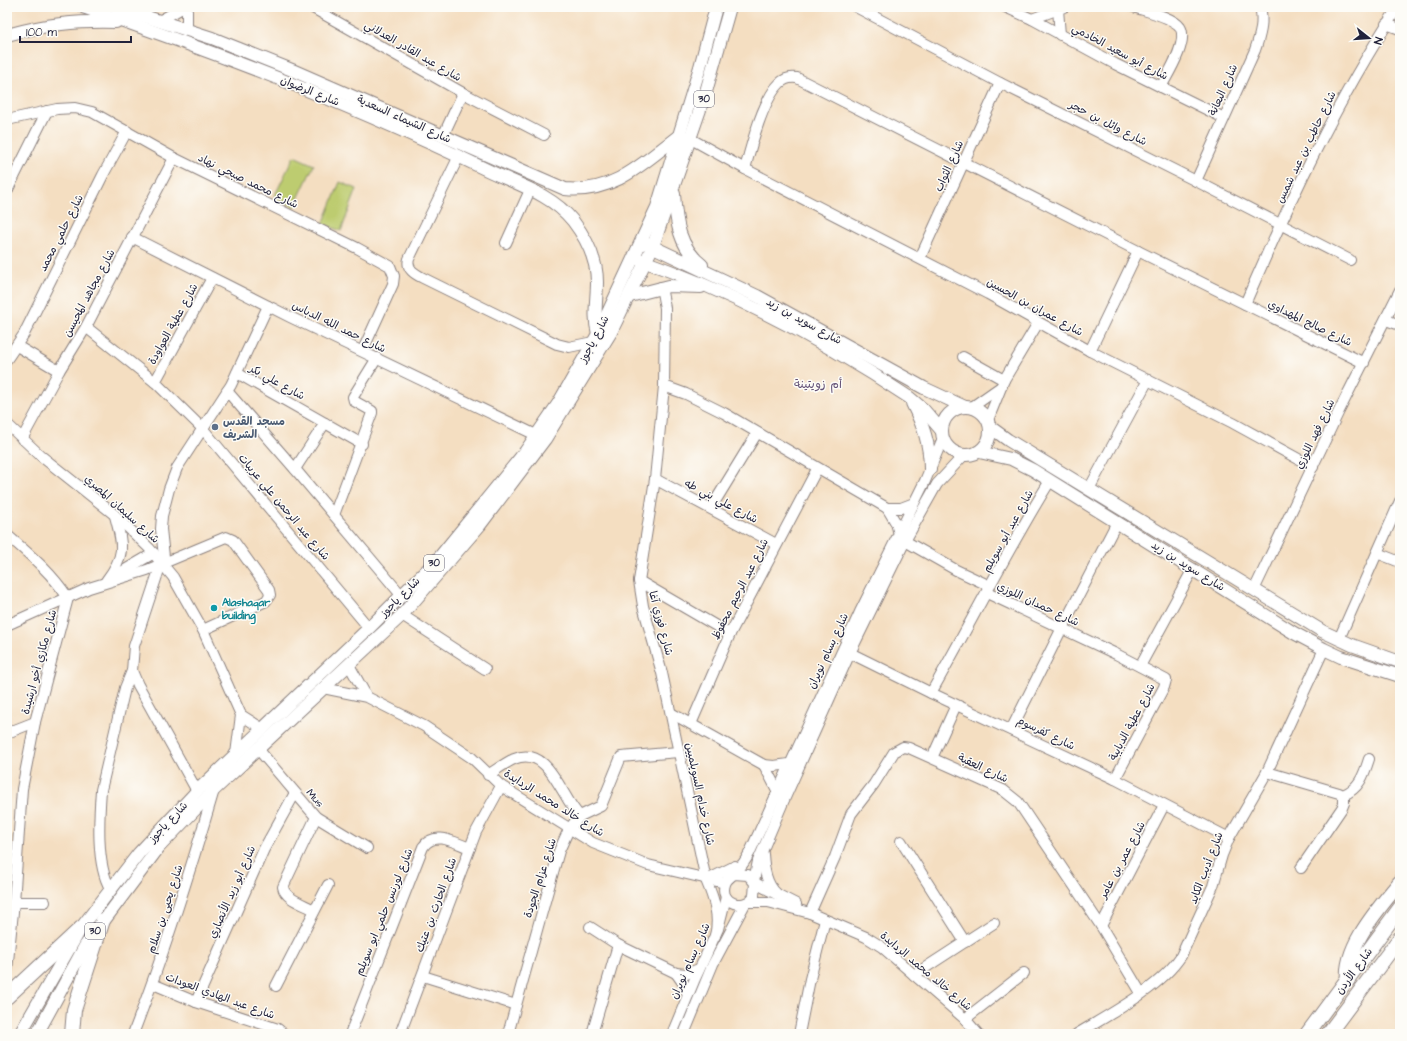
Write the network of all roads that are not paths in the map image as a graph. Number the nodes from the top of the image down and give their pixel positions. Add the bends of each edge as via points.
1 (83, 7) edge
2 (116, 7) edge
3 (184, 7) edge
4 (187, 7) edge
5 (311, 7) edge
6 (716, 7) edge
7 (730, 7) edge
8 (1005, 7) edge
9 (1134, 7) edge
10 (1260, 7) edge
11 (1398, 7) edge
12 (859, 8) edge
13 (1061, 8) edge
14 (1032, 19) junction
15 (159, 21) junction
16 (129, 23) junction
17 (1386, 24) junction
18 (1400, 29) edge
19 (187, 30) junction
20 (7, 35) edge
21 (1060, 35) junction
22 (261, 64) junction
23 (292, 70) junction
24 (288, 82) junction
25 (1000, 83) junction
26 (1161, 87) junction
27 (462, 93) junction
28 (47, 111) junction
29 (1224, 118) junction
30 (7, 120) edge
31 (127, 131) junction
32 (544, 135) dead end
33 (443, 136) junction
34 (686, 137) junction
35 (459, 156) junction
36 (174, 158) junction
37 (963, 162) junction
38 (745, 169) junction
39 (1196, 181) junction
40 (556, 187) junction
41 (530, 190) junction
42 (673, 190) junction
43 (7, 191) edge
44 (551, 201) junction
45 (1281, 225) junction
46 (132, 237) junction
47 (640, 241) junction
48 (506, 243) dead end
49 (653, 246) junction
50 (1138, 251) junction
51 (634, 257) junction
52 (920, 258) junction
53 (1350, 260) dead end
54 (646, 262) junction
55 (212, 278) junction
56 (717, 282) junction
57 (661, 287) junction
58 (1400, 290) edge
59 (630, 296) junction
60 (1245, 304) junction
61 (268, 306) junction
62 (1386, 320) junction
63 (1038, 323) junction
64 (1400, 325) edge
65 (86, 327) junction
66 (595, 338) junction
67 (17, 346) junction
68 (363, 350) junction
69 (1090, 351) junction
70 (962, 357) dead end
71 (377, 358) junction
72 (7, 359) edge
73 (1364, 363) junction
74 (59, 371) junction
75 (237, 373) junction
76 (1148, 380) junction
77 (155, 382) junction
78 (1003, 383) junction
79 (664, 386) junction
80 (227, 391) junction
81 (910, 398) junction
82 (968, 407) junction
83 (324, 423) junction
84 (7, 424) edge
85 (989, 424) junction
86 (203, 429) junction
87 (757, 433) junction
88 (536, 435) junction
89 (942, 435) junction
90 (22, 439) junction
91 (362, 444) junction
92 (978, 452) junction
93 (964, 455) junction
94 (1313, 467) junction
95 (295, 469) junction
96 (816, 469) junction
97 (930, 469) junction
98 (655, 479) junction
99 (1050, 481) junction
100 (1089, 489) junction
101 (1400, 501) edge
102 (914, 503) junction
103 (711, 508) junction
104 (887, 508) junction
105 (334, 515) junction
106 (115, 516) junction
107 (1117, 522) junction
108 (902, 538) junction
109 (9, 539) edge
110 (776, 544) junction
111 (154, 553) junction
112 (1377, 553) junction
113 (1400, 562) edge
114 (160, 568) junction
115 (1193, 569) junction
116 (639, 580) junction
117 (106, 581) junction
118 (989, 590) junction
119 (1254, 590) junction
120 (402, 596) junction
121 (68, 598) junction
122 (402, 615) junction
123 (7, 625) edge
124 (369, 628) junction
125 (1062, 628) junction
126 (203, 630) junction
127 (730, 634) junction
128 (1339, 639) junction
129 (1324, 650) junction
130 (850, 654) junction
131 (1400, 662) edge
132 (349, 665) junction
133 (1140, 666) junction
134 (485, 669) dead end
135 (132, 671) junction
136 (1400, 676) edge
137 (323, 688) junction
138 (931, 693) junction
139 (367, 697) junction
140 (956, 705) junction
141 (671, 713) junction
142 (241, 715) junction
143 (35, 722) junction
144 (691, 724) junction
145 (263, 729) junction
146 (1011, 730) junction
147 (7, 733) edge
148 (258, 749) junction
149 (678, 752) junction
150 (236, 754) junction
151 (932, 758) junction
152 (1369, 759) dead end
153 (789, 764) junction
154 (764, 765) junction
155 (1267, 772) junction
156 (488, 775) junction
157 (1115, 779) junction
158 (500, 786) junction
159 (214, 790) junction
160 (777, 790) junction
161 (197, 791) junction
162 (295, 793) junction
163 (1343, 795) junction
164 (1164, 805) junction
165 (580, 816) junction
166 (316, 817) junction
167 (569, 829) junction
168 (1229, 838) junction
169 (901, 841) dead end
170 (367, 848) dead end
171 (470, 848) junction
172 (763, 848) junction
173 (750, 852) junction
174 (1301, 868) dead end
175 (734, 874) junction
176 (707, 880) junction
177 (754, 882) junction
178 (1400, 882) edge
179 (725, 883) junction
180 (328, 885) dead end
181 (110, 888) junction
182 (726, 897) junction
183 (782, 898) junction
184 (14, 902) junction
185 (45, 902) dead end
186 (747, 903) junction
187 (1400, 908) edge
188 (314, 910) junction
189 (810, 913) junction
190 (103, 920) junction
191 (826, 920) junction
192 (994, 923) dead end
193 (10, 924) edge
194 (1101, 926) junction
195 (590, 927) dead end
196 (80, 928) junction
197 (715, 936) junction
198 (1400, 938) edge
199 (965, 942) junction
200 (618, 946) junction
201 (1400, 946) edge
202 (699, 969) junction
203 (7, 971) edge
204 (1024, 973) dead end
205 (676, 974) junction
206 (1374, 974) junction
207 (914, 975) junction
208 (423, 976) junction
209 (1348, 980) junction
210 (153, 984) junction
211 (276, 986) dead end
212 (1141, 993) junction
213 (688, 995) junction
214 (7, 996) edge
215 (196, 1002) junction
216 (516, 1005) junction
217 (965, 1019) junction
218 (282, 1032) edge
219 (20, 1034) edge
220 (37, 1034) edge
221 (72, 1034) edge
222 (133, 1034) edge
223 (350, 1034) edge
224 (400, 1034) edge
225 (508, 1034) edge
226 (592, 1034) edge
227 (672, 1034) edge
228 (684, 1034) edge
229 (798, 1034) edge
230 (978, 1034) edge
231 (1077, 1034) edge
232 (1307, 1034) edge
233 (1328, 1034) edge

1 - 16 main road, شارع الرضوان
2 - 15 main road, شارع الشيماء السعدية
3 - 15 street
4 - 19 street
5 - 27 street, شارع عبد القادر العدلاني
6 - 34 main road, شارع ياجوز / 30
7 - 34 main road, شارع ياجوز / 30 via 720,49
8 - 14 street, شارع أبو سعيد الخادمي
9 - 26 street via 1167,18 1179,26 1183,33 1180,48
10 - 29 street, شارع البعانة via 1262,20 1258,41
11 - 17 street, شارع حاطب بن عبد شمس
12 - 25 street, شارع وائل بن حجر
13 - 14 street
13 - 21 street
14 - 21 street, شارع أبو سعيد الخادمي
15 - 19 main road, شارع الشيماء السعدية
16 - 20 main road via 78,21 37,27
16 - 22 main road, شارع الرضوان
17 - 18 street
17 - 45 street, شارع حاطب بن عبد شمس via 1324,133
19 - 22 main road, شارع الشيماء السعدية
21 - 26 street, شارع أبو سعيد الخادمي
22 - 23 main road, شارع الشيماء السعدية
22 - 24 main road, شارع الرضوان
23 - 24 main road
23 - 33 main road, شارع الشيماء السعدية
24 - 35 main road, شارع الرضوان via 335,100
25 - 37 street, شارع الثواب
25 - 39 street, شارع وائل بن حجر
26 - 29 street, شارع أبو سعيد الخادمي
27 - 32 street, شارع عبد القادر العدلاني
27 - 33 street, شارع عبد القادر العدلاني
28 - 30 street, شارع محمد صبحي نهاد
28 - 31 street, شارع محمد صبحي نهاد via 84,109
28 - 43 street
29 - 39 street, شارع البعانة
31 - 36 street, شارع محمد صبحي نهاد
31 - 67 street, شارع حلمي محمد
33 - 40 main road, شارع الشيماء السعدية
34 - 38 street, شارع عمران بن الحسين
34 - 40 main road, شارع الشيماء السعدية via 636,170 610,183 577,190
34 - 42 main road, شارع ياجوز / 30
34 - 47 main road, شارع ياجوز / 30
35 - 41 main road, شارع الرضوان
35 - 66 street via 409,259 410,269 423,278 557,344 568,347
36 - 46 street, شارع مجاهد المحيسن
36 - 68 street, شارع محمد صبحي نهاد via 390,266 394,276 393,284
37 - 38 street via 805,81 791,78 780,83 771,96
37 - 50 street
37 - 52 street, شارع الثواب
38 - 52 street, شارع عمران بن الحسين
39 - 45 street, شارع وائل بن حجر
40 - 44 main road
41 - 44 main road
41 - 48 street
42 - 49 main road, شارع ياجوز / 30
42 - 56 main road via 677,225 686,248
44 - 66 main road via 573,221 594,259 597,281
45 - 53 street, شارع وائل بن حجر
45 - 60 street, شارع حاطب بن عبد شمس
46 - 55 street, شارع حمد الله الدباس
46 - 65 street, شارع مجاهد المحيسن
47 - 49 main road, شارع سويد بن زيد
47 - 51 main road, شارع ياجوز / 30
49 - 54 main road, شارع ياجوز / 30
49 - 56 main road, شارع سويد بن زيد
50 - 60 street
50 - 69 street
51 - 54 main road, شارع سويد بن زيد
51 - 66 main road, شارع ياجوز / 30
52 - 63 street, شارع عمران بن الحسين
54 - 56 main road, شارع سويد بن زيد
54 - 59 main road, شارع ياجوز / 30
55 - 61 street, شارع حمد الله الدباس
55 - 77 street, شارع عطية العواودة
56 - 57 main road
56 - 81 main road, شارع سويد بن زيد
56 - 82 main road, شارع سويد بن زيد via 786,311 924,388
57 - 59 main road
57 - 79 street, شارع فوزي آغا via 665,305
58 - 62 street, شارع فهد اللوزي
59 - 122 main road, شارع ياجوز / 30 via 567,406 523,470 480,526
60 - 73 street, شارع صالح المهداوي
61 - 68 street, شارع حمد الله الدباس
61 - 75 street
62 - 64 street
62 - 73 street, شارع فهد اللوزي
63 - 69 street, شارع عمران بن الحسين
63 - 78 street
65 - 74 street, شارع مجاهد المحيسن
65 - 77 street, شارع عبد الرحمن علي عربيات
66 - 88 main road, شارع ياجوز / 30 via 558,404
67 - 72 street, شارع حلمي محمد
67 - 74 street
68 - 71 street, شارع حمد الله الدباس
69 - 76 street, شارع عمران بن الحسين
70 - 78 street
71 - 88 street, شارع حمد الله الدباس
71 - 91 street via 353,396 354,400 372,413
73 - 94 street, شارع فهد اللوزي
74 - 90 street, شارع مجاهد المحيسن
75 - 80 street, شارع علي بكر
75 - 83 street, شارع علي بكر
76 - 94 street, شارع عمران بن الحسين
76 - 100 street
77 - 86 street, شارع عبد الرحمن علي عربيات
78 - 82 street
78 - 85 street
79 - 87 street via 701,402
79 - 98 street, شارع فوزي آغا
80 - 86 street, شارع علي بكر
80 - 95 street
81 - 89 main road, شارع سويد بن زيد via 924,409
81 - 97 main road via 927,437
82 - 85 main road via 984,414
82 - 89 main road via 957,408 946,417
83 - 91 street, شارع علي بكر
83 - 95 street
84 - 90 street, شارع سليمان المصري
85 - 92 main road via 988,442
85 - 100 main road, شارع سويد بن زيد via 1008,440
86 - 114 street, شارع علي بكر via 184,455 169,489 161,529 164,557
86 - 124 street, شارع عبد الرحمن علي عربيات
87 - 96 street
87 - 103 street
88 - 120 main road, شارع ياجوز / 30 via 460,533
89 - 93 main road via 951,450
89 - 97 street, شارع بسام نويران
90 - 106 street, شارع سليمان المصري
91 - 105 street
92 - 93 main road
92 - 99 main road, شارع سويد بن زيد via 1011,459
93 - 108 street, شارع بسام نويران via 937,484
94 - 119 street, شارع فهد اللوزي
95 - 105 street
96 - 104 street
96 - 110 street, شارع عبد الرحيم محفوظ
97 - 102 street, شارع بسام نويران
98 - 103 street, شارع علي بني طه
98 - 116 street, شارع فوزي آغا
99 - 107 main road, شارع سويد بن زيد
99 - 118 street, شارع عبد أبو سويلم via 1015,538
100 - 119 main road, شارع سويد بن زيد
101 - 112 street
102 - 104 street via 901,508
102 - 108 street, شارع بسام نويران
103 - 110 street, شارع علي بني طه
104 - 108 street
105 - 120 street
106 - 111 street, شارع سليمان المصري
106 - 117 street via 121,548 120,561
107 - 115 main road, شارع سويد بن زيد
107 - 125 street
108 - 118 street
108 - 130 street, شارع بسام نويران
108 - 153 street, شارع بسام نويران via 860,612
109 - 121 street via 36,560 59,584
110 - 127 street, شارع عبد الرحيم محفوظ
111 - 114 street, شارع سليمان المصري
111 - 117 street
112 - 113 street
112 - 128 street
114 - 117 street
114 - 126 street, شارع سليمان المصري via 173,576
114 - 126 street via 226,537 233,540 269,590 270,595 266,601
114 - 135 street, شارع علي بكر via 134,646
115 - 129 main road, شارع سويد بن زيد
115 - 133 street
116 - 127 street
116 - 141 street, شارع فوزي آغا via 643,606
117 - 121 street
118 - 125 street, شارع حمدان اللوزي
118 - 138 street, شارع حمدان اللوزي
119 - 128 main road, شارع سويد بن زيد
120 - 124 main road, شارع ياجوز / 30
121 - 123 street
121 - 143 street, شارع مكازي أخو ارشيدة
122 - 132 main road, شارع ياجوز / 30
122 - 134 street
124 - 145 main road, شارع ياجوز / 30
125 - 133 street, شارع حمدان اللوزي
125 - 146 street
126 - 142 street, شارع سليمان المصري
127 - 144 street, شارع عبد الرحيم محفوظ
128 - 131 main road, شارع سويد بن زيد
129 - 136 main road, شارع سويد بن زيد
129 - 155 street, شارع أديب الكايد
130 - 138 street, شارع كفرسوم
130 - 172 street, شارع بسام نويران
132 - 137 main road, شارع ياجوز / 30
132 - 139 street
133 - 157 street, شارع عطية الدبايبة via 1164,679 1166,684
135 - 161 street
135 - 181 street, شارع علي بكر via 125,688 101,790 102,867
137 - 139 street, شارع خالد محمد الردايدة
137 - 148 main road, شارع ياجوز / 30
138 - 140 street, شارع كفرسوم
139 - 156 street, شارع خالد محمد الردايدة via 441,736 472,758
140 - 146 street, شارع كفرسوم
140 - 151 street
141 - 144 street
141 - 149 street, شارع خدام السويلميين
142 - 145 street
142 - 150 street
143 - 147 street
143 - 184 street, شارع مكازي أخو ارشيدة via 19,812
144 - 154 street
145 - 150 main road, شارع ياجوز / 30
146 - 157 street, شارع كفرسوم
148 - 159 main road, شارع ياجوز / 30
148 - 162 street, Mus
149 - 165 street, شارع عزام الجودة via 620,757 603,802 597,808
149 - 176 street, شارع خدام السويلميين
150 - 161 main road, شارع ياجوز / 30
151 - 189 street, شارع العقبة via 917,750 903,747 894,752 847,822 835,857
151 - 194 street, شارع العقبة via 1003,790 1018,802
152 - 163 street via 1358,785
153 - 154 street
153 - 160 street, شارع بسام نويران
154 - 160 street
155 - 163 street
155 - 168 street, شارع أديب الكايد
156 - 158 street, شارع خالد محمد الردايدة
156 - 165 street via 514,759 528,756 536,758 548,768 572,809
157 - 164 street, شارع كفرسوم
158 - 167 street, شارع خالد محمد الردايدة
158 - 171 street, شارع الحارث بن عتيك
159 - 190 main road, شارع ياجوز / 30 via 159,847
159 - 210 street, شارع يحيى بن سلام
160 - 173 street, شارع بسام نويران
161 - 181 main road, شارع ياجوز / 30
162 - 166 street, Mus
162 - 215 street, شارع أبو زيد الأنصاري via 264,849
163 - 174 street via 1342,808
164 - 168 street, شارع كفرسوم
164 - 194 street, شارع عمر بن عامر
165 - 167 street, شارع عزام الجودة
166 - 170 street, Mus
166 - 188 street via 283,887 285,894
167 - 176 street, شارع خالد محمد الردايدة via 593,844 630,858
167 - 216 street, شارع عزام الجودة via 559,851
168 - 212 street, شارع أديب الكايد via 1208,898 1181,956 1167,974
169 - 199 street
171 - 208 street, شارع الحارث بن عتيك
171 - 223 street, شارع لورنس حلمي ابو سويلم via 439,838 430,840 423,847
172 - 177 street, شارع بسام نويران
172 - 183 street via 769,883 774,892
173 - 175 street, شارع بسام نويران
173 - 176 street via 730,869
175 - 177 street via 748,875
175 - 179 street
176 - 179 street, شارع خالد محمد الردايدة
176 - 197 street, شارع خدام السويلميين via 716,911
177 - 183 street, شارع خالد محمد الردايدة
177 - 186 street via 756,892
178 - 209 highway via 1354,948 1347,970
179 - 182 street
180 - 188 street
181 - 196 main road, شارع ياجوز / 30
182 - 186 street via 736,905
182 - 197 street, شارع بسام نويران
183 - 189 street, شارع خالد محمد الردايدة
184 - 185 street
184 - 193 street, شارع مكازي أخو ارشيدة
186 - 189 street, شارع خالد محمد الردايدة via 768,902
186 - 228 street, شارع بسام نويران via 713,964
187 - 209 highway, شارع الأردن
188 - 211 street
189 - 191 street, شارع خالد محمد الردايدة
190 - 220 main road, شارع ياجوز / 30 via 68,974
190 - 221 highway via 74,1010
191 - 207 street, شارع خالد محمد الردايدة via 882,946
191 - 229 street
192 - 199 street
193 - 203 street, شارع مكازي أخو ارشيدة
194 - 212 street, شارع العقبة
195 - 200 street
196 - 214 highway
196 - 219 main road, شارع ياجوز / 30
197 - 202 street, شارع بسام نويران
198 - 206 highway, شارع الأردن
199 - 207 street
200 - 205 street
200 - 226 street
201 - 206 highway
202 - 205 street
202 - 213 street, شارع بسام نويران
204 - 217 street
205 - 213 street
206 - 233 highway, شارع الأردن
207 - 217 street, شارع خالد محمد الردايدة
208 - 216 street
208 - 224 street, شارع الحارث بن عتيك
209 - 232 highway, شارع الأردن
210 - 215 street, شارع عبد الهادي العودات
210 - 222 street, شارع يحيى بن سلام
212 - 231 street, شارع أديب الكايد
213 - 227 street, شارع بسام نويران
215 - 218 street, شارع عبد الهادي العودات
216 - 225 street, شارع عزام الجودة
217 - 230 street, شارع خالد محمد الردايدة

